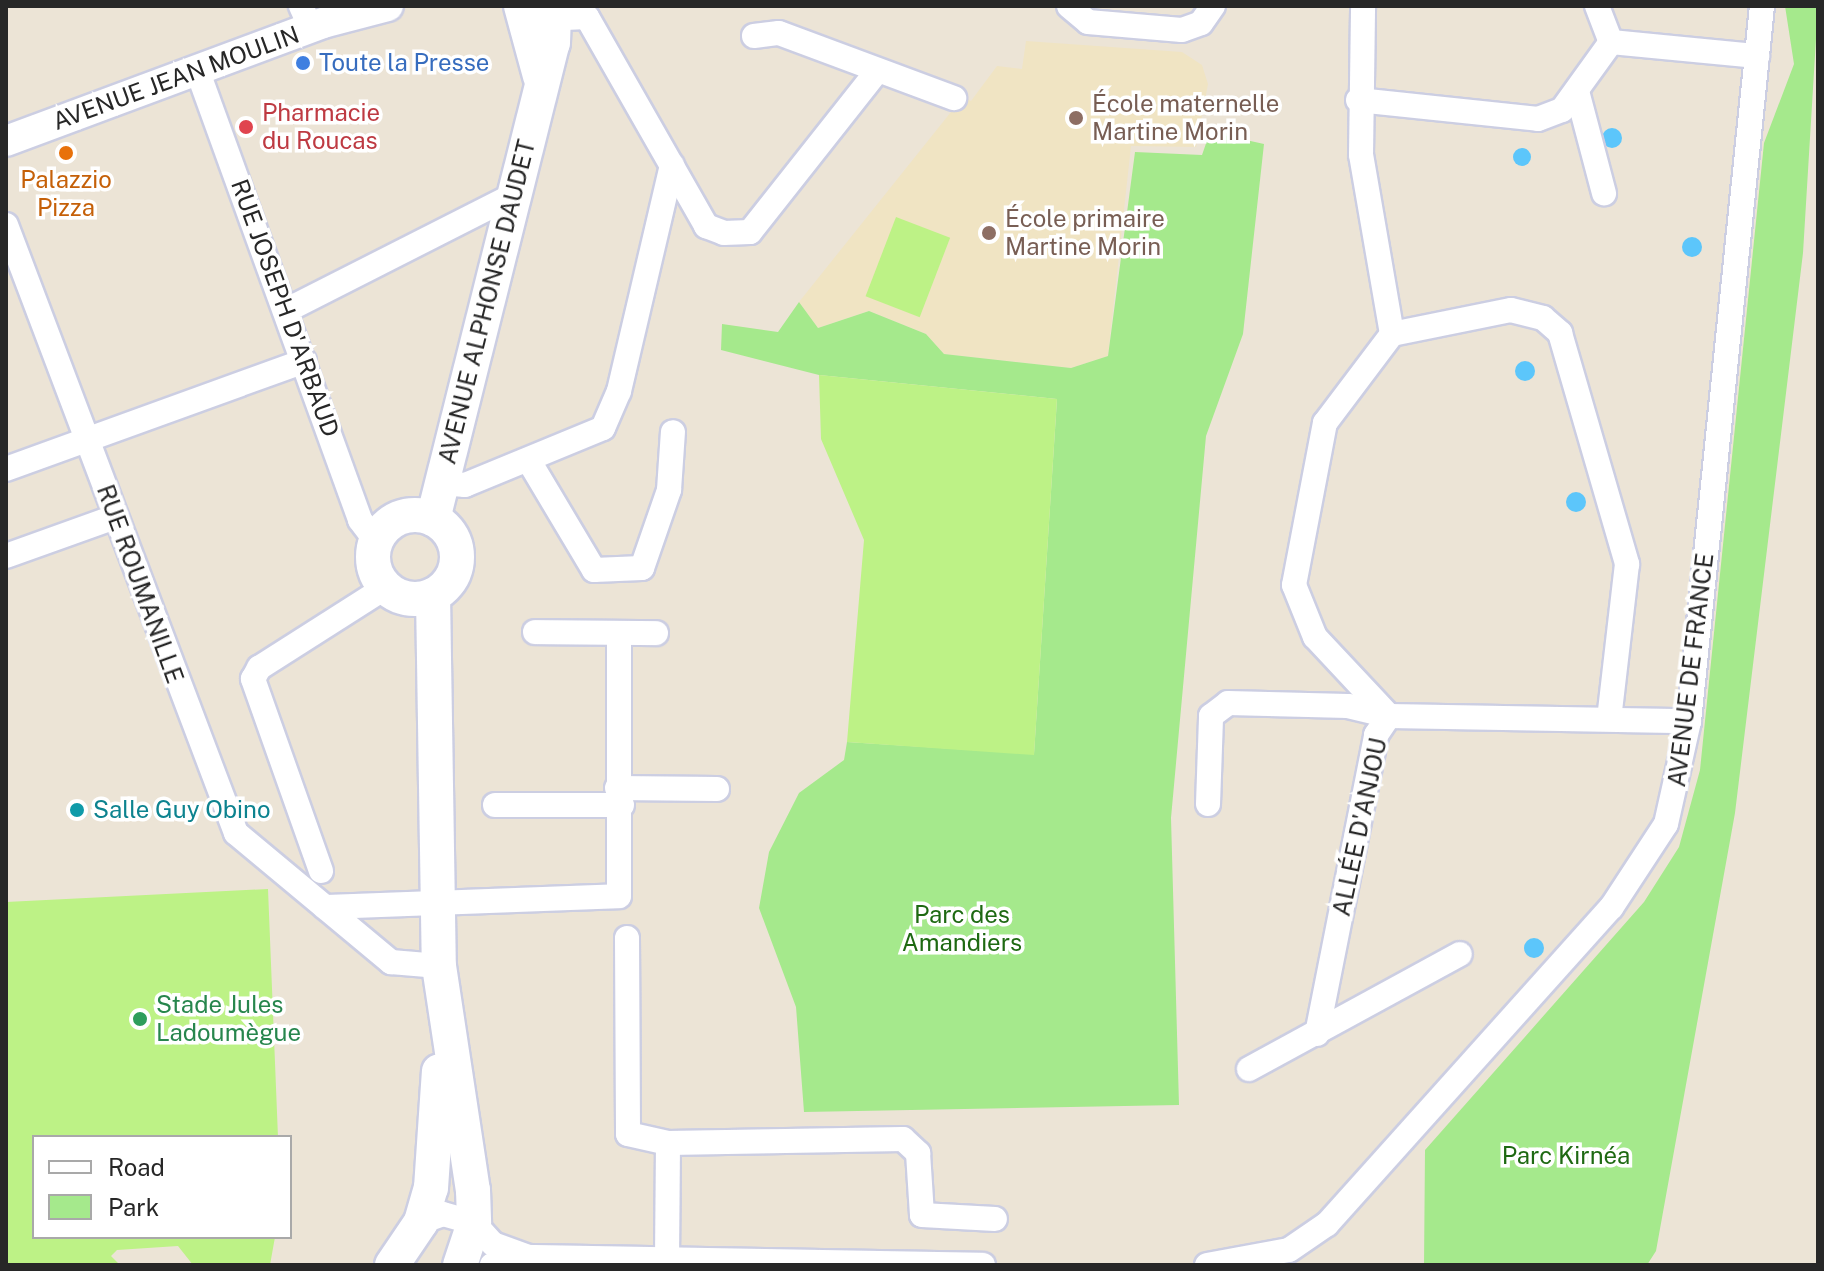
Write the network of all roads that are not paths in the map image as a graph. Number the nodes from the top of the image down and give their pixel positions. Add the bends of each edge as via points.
1 (388, 6) edge
2 (1069, 6) edge
3 (1213, 6) edge
4 (1363, 6) edge
5 (1597, 6) edge
6 (1762, 6) edge
7 (353, 11) edge
8 (540, 12) edge
9 (1125, 16) edge
10 (306, 17) edge
11 (754, 36) dead end
12 (1611, 42) junction
13 (1757, 56) junction
14 (878, 70) junction
15 (198, 72) junction
16 (1577, 91) junction
17 (954, 98) dead end
18 (1358, 100) junction
19 (6, 141) edge
20 (672, 165) junction
21 (1604, 193) dead end
22 (512, 196) junction
23 (8, 242) edge
24 (285, 311) junction
25 (1392, 334) junction
26 (304, 361) junction
27 (673, 432) dead end
28 (88, 440) junction
29 (529, 461) junction
30 (6, 469) edge
31 (442, 483) junction
32 (115, 517) junction
33 (433, 519) junction
34 (376, 541) junction
35 (6, 556) edge
36 (386, 587) junction
37 (433, 595) junction
38 (535, 632) dead end
39 (619, 633) junction
40 (656, 633) dead end
41 (1389, 716) junction
42 (1609, 719) junction
43 (1689, 721) junction
44 (717, 789) dead end
45 (619, 796) junction
46 (1208, 804) dead end
47 (495, 805) dead end
48 (321, 871) dead end
49 (325, 907) junction
50 (438, 908) junction
51 (627, 938) dead end
52 (1460, 954) dead end
53 (439, 966) junction
54 (443, 1027) junction
55 (1317, 1034) junction
56 (1249, 1069) dead end
57 (668, 1143) junction
58 (995, 1219) dead end
59 (421, 1222) junction
60 (474, 1223) junction
61 (532, 1257) junction
62 (667, 1259) junction
63 (399, 1263) edge
64 (720, 1263) edge
65 (460, 1265) edge
66 (492, 1265) edge
67 (983, 1265) edge
68 (1207, 1265) edge

1 - 7 street, AVENUE JEAN MOULIN
2 - 9 street via 1088,22
3 - 9 street via 1201,23 1182,30
4 - 18 street
5 - 12 street
6 - 13 street, AVENUE DE FRANCE
7 - 10 street, AVENUE JEAN MOULIN
8 - 20 street via 587,17
8 - 22 main road, AVENUE ALPHONSE DAUDET via 541,84
10 - 15 street, AVENUE JEAN MOULIN
11 - 14 street via 779,33
12 - 13 street
12 - 16 street
13 - 43 street, AVENUE DE FRANCE
14 - 17 street
14 - 20 street via 750,232 706,226
15 - 19 street, AVENUE JEAN MOULIN
15 - 24 street, RUE JOSEPH D'ARBAUD
16 - 18 street via 1553,116 1538,119
16 - 21 street
18 - 25 street via 1361,155
20 - 29 street via 613,411 603,428
22 - 24 street
22 - 31 main road, AVENUE ALPHONSE DAUDET
23 - 28 street, RUE ROUMANILLE
24 - 26 street, RUE JOSEPH D'ARBAUD
25 - 41 street, ALLÉE D'ANJOU via 1325,423 1294,585 1315,637
25 - 42 street via 1499,310 1543,318 1560,333 1627,564
26 - 28 street
26 - 34 street, RUE JOSEPH D'ARBAUD via 360,520
27 - 29 street via 669,490 642,568 594,570
28 - 30 street
28 - 32 street, RUE ROUMANILLE
29 - 31 street via 465,485
31 - 33 main road, AVENUE ALPHONSE DAUDET
32 - 35 street
32 - 49 street, RUE ROUMANILLE via 236,833
33 - 34 main road via 406,515
33 - 37 main road via 450,535 457,557 450,579
34 - 36 main road via 373,566
36 - 37 main road via 408,599
36 - 48 street via 259,668 253,679
37 - 50 main road
38 - 39 street
39 - 40 street
39 - 45 street
41 - 42 street
41 - 46 street via 1348,706 1217,706
41 - 55 street, ALLÉE D'ANJOU via 1376,735
42 - 43 street
43 - 68 street, AVENUE DE FRANCE via 1666,824 1611,908 1327,1224 1289,1250
44 - 45 street
45 - 47 street
45 - 50 street via 621,887 613,900
49 - 50 street
49 - 53 street, RUE ROUMANILLE via 391,962
50 - 53 main road
51 - 57 street via 625,1125 635,1138
52 - 55 street
53 - 54 main road
54 - 59 main road via 431,1188
54 - 60 main road
55 - 56 street
57 - 58 street via 903,1139 918,1153 922,1215
57 - 62 street
59 - 60 street via 443,1214
59 - 63 main road
60 - 61 street via 493,1244
60 - 65 main road
61 - 62 street
61 - 66 street
62 - 64 street
64 - 67 street

